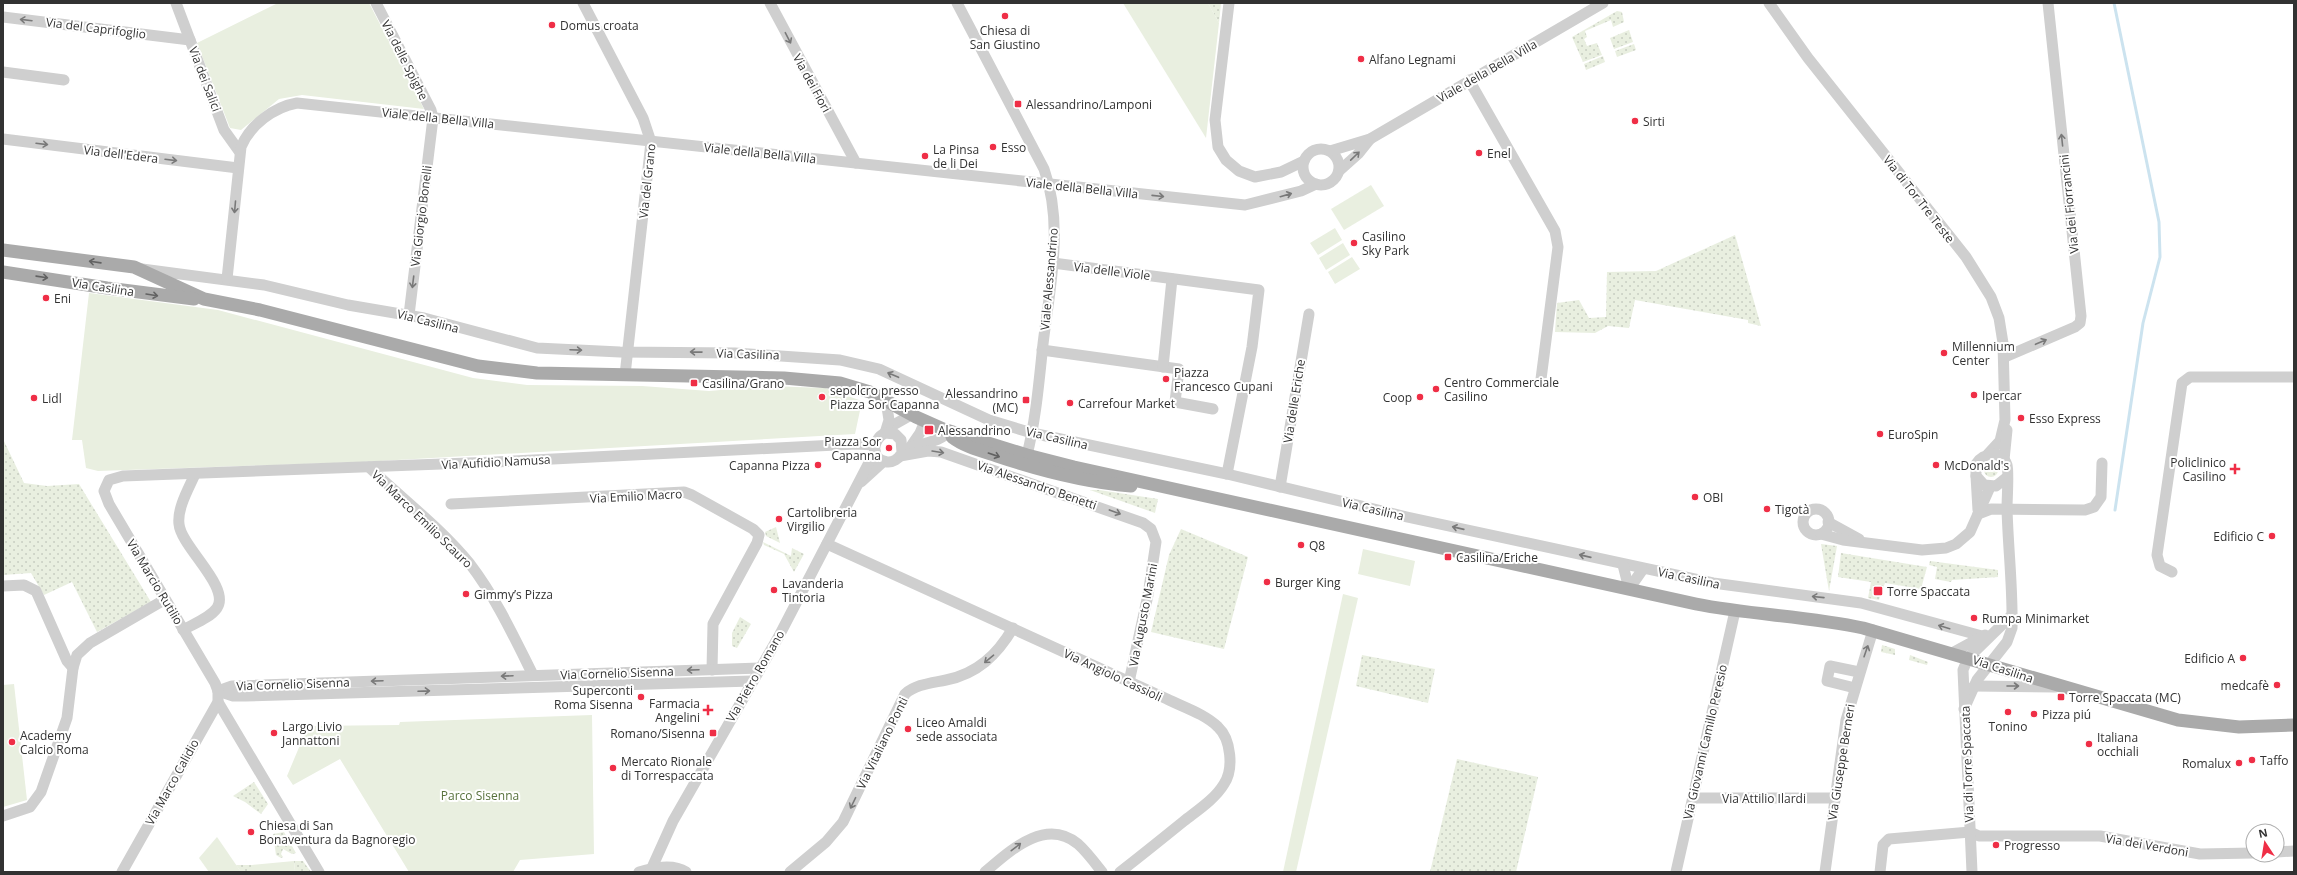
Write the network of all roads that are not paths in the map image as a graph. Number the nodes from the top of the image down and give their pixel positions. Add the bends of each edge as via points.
1 (176, 3) edge
2 (376, 3) edge
3 (583, 3) edge
4 (770, 3) edge
5 (957, 3) edge
6 (1229, 3) edge
7 (1603, 3) edge
8 (1769, 3) edge
9 (2048, 3) edge
10 (3, 17) edge
11 (190, 40) junction
12 (3, 72) edge
13 (64, 80) dead end
14 (1469, 80) junction
15 (433, 118) junction
16 (3, 139) edge
17 (1370, 139) junction
18 (651, 142) junction
19 (239, 151) junction
20 (1330, 151) junction
21 (1304, 161) junction
22 (856, 163) junction
23 (238, 168) junction
24 (1339, 170) junction
25 (1049, 184) junction
26 (1316, 184) junction
27 (3, 250) edge
28 (1053, 263) junction
29 (134, 267) junction
30 (3, 272) edge
31 (227, 279) junction
32 (1172, 279) junction
33 (204, 299) junction
34 (1309, 314) dead end
35 (409, 315) junction
36 (1042, 350) junction
37 (628, 352) junction
38 (2005, 357) junction
39 (1163, 367) junction
40 (625, 375) junction
41 (2294, 378) edge
42 (1540, 379) dead end
43 (886, 401) junction
44 (1213, 409) dead end
45 (911, 415) junction
46 (2005, 420) junction
47 (925, 421) junction
48 (887, 430) junction
49 (949, 431) junction
50 (1032, 433) junction
51 (875, 448) junction
52 (904, 452) junction
53 (1988, 454) junction
54 (1027, 455) junction
55 (2004, 460) junction
56 (884, 461) junction
57 (2102, 463) dead end
58 (369, 467) junction
59 (195, 474) junction
60 (1227, 474) junction
61 (1976, 476) junction
62 (118, 477) joint
63 (2006, 478) junction
64 (859, 484) junction
65 (1171, 487) junction
66 (1280, 487) junction
67 (1991, 487) junction
68 (451, 504) dead end
69 (2007, 510) junction
70 (1978, 514) junction
71 (1828, 522) junction
72 (1822, 534) junction
73 (1865, 542) junction
74 (827, 544) junction
75 (1156, 548) joint
76 (1623, 564) junction
77 (1643, 569) junction
78 (2172, 572) dead end
79 (3, 586) edge
80 (1629, 589) junction
81 (164, 600) junction
82 (1735, 611) junction
83 (2011, 616) junction
84 (2002, 627) junction
85 (1013, 628) junction
86 (183, 630) junction
87 (1873, 630) junction
88 (1982, 636) junction
89 (1952, 653) junction
90 (1968, 658) junction
91 (1988, 664) junction
92 (73, 668) junction
93 (760, 668) junction
94 (712, 670) junction
95 (1859, 672) junction
96 (533, 675) junction
97 (752, 681) junction
98 (1129, 682) junction
99 (1974, 686) junction
100 (2061, 687) junction
101 (1855, 688) junction
102 (218, 697) junction
103 (1964, 709) junction
104 (2294, 725) edge
105 (1692, 798) junction
106 (1835, 798) junction
107 (3, 816) edge
108 (1970, 832) junction
109 (2245, 853) edge
110 (652, 871) edge
111 (1125, 871) edge
112 (122, 872) edge
113 (319, 872) edge
114 (639, 872) edge
115 (686, 872) edge
116 (790, 872) edge
117 (985, 872) edge
118 (1102, 872) edge
119 (1676, 872) edge
120 (1825, 872) edge
121 (1880, 872) edge
122 (1972, 872) edge

1 - 11 street, Via dei Salici
2 - 15 street, Via delle Spighe
3 - 18 street, Via del Grano via 643,118
4 -> 22 street, Via dei Fiori
5 - 25 street, Viale Alessandrino via 1044,169
6 - 21 street via 1215,120 1218,147 1226,160 1239,171 1255,177 1281,172
7 - 14 street, Viale della Bella Villa
8 - 38 street, Via di Tor Tre Teste via 1808,58 1975,271 1997,312
38 -> 9 street, Via dei Fiorrancini via 2075,327 2080,323 2081,316
11 -> 10 street, Via del Caprifoglio
11 - 19 street, Via dei Salici via 224,130
12 - 13 street
14 - 17 street, Viale della Bella Villa
14 - 42 street via 1555,231 1558,247
15 - 18 street, Viale della Bella Villa
15 - 19 street, Viale della Bella Villa via 305,103 290,104 274,110 265,117 246,137
15 -> 35 street, Via Giorgio Bonelli
16 -> 23 street, Via dell'Edera
17 - 20 street, Viale della Bella Villa
24 -> 17 street, Viale della Bella Villa via 1358,154
18 - 22 street, Viale della Bella Villa
18 - 37 street, Via del Grano
19 - 23 street, Viale della Bella Villa
20 - 21 street, Viale della Bella Villa via 1312,151
20 - 24 street via 1337,159
21 - 26 street via 1304,174
22 - 25 street, Viale della Bella Villa
23 -> 31 street
24 - 26 street, Viale della Bella Villa via 1332,181 1327,184
25 -> 26 street, Viale della Bella Villa via 1245,205 1301,191
25 - 28 street, Viale Alessandrino via 1055,224
29 -> 27 main road, Via Casilina
28 - 32 street, Via delle Viole
28 - 36 street, Viale Alessandrino
29 - 31 street, Via Casilina
29 - 33 main road, Via Casilina
30 -> 33 main road, Via Casilina via 161,296
31 - 35 street, Via Casilina via 353,306
32 - 39 street
32 - 60 street, Via delle Viole via 1259,290 1252,347
33 - 40 main road, Via Casilina via 255,309 478,366 537,373
34 - 66 street, Via delle Eriche
35 -> 37 street, Via Casilina via 537,348
36 - 39 street
36 - 50 street, Viale Alessandrino
37 - 40 street, Via del Grano
50 -> 37 street, Via Casilina via 989,420 878,369 840,360 735,353
38 - 46 street, Via di Tor Tre Teste
39 - 44 street via 1179,370 1175,402
40 - 43 main road, Via Casilina via 823,380 858,388
41 - 78 street via 2193,377 2184,381 2180,387 2157,555 2160,566
43 - 45 main road, Via Casilina
43 - 48 street via 889,420
45 - 47 main road, Via Casilina
45 - 48 street
46 - 53 street, Via di Tor Tre Teste via 2000,441
46 - 55 street, Via di Tor Tre Teste via 2008,437
47 - 49 main road, Via Casilina
47 - 52 street via 920,434
48 - 51 street via 878,437
48 - 52 street via 900,438
49 - 52 street via 942,437
49 - 54 main road, Via Casilina
49 -> 65 main road, Via Casilina via 953,438 963,444 1041,471 1111,484
50 - 54 street, Viale Alessandrino
50 - 60 street, Via Casilina
51 - 56 street via 878,457
51 - 58 street, Via Aufidio Namusa via 856,444
51 - 64 street, Via Pietro Romano
52 - 56 street via 893,461
52 -> 75 street, Via Alessandro Benetti via 942,452 1117,512 1149,526 1156,536
53 - 55 street
53 - 61 street, Via di Tor Tre Teste via 1977,462
54 - 65 main road, Via Casilina
55 - 63 street, Via di Tor Tre Teste via 2008,468
56 - 64 street, Via Pietro Romano
57 - 69 street via 2101,497 2094,507 2085,510
58 - 59 street, Via Aufidio Namusa
58 - 96 street, Via Marco Emilio Scauro via 469,564 500,611
59 - 62 street, Via Aufidio Namusa
59 - 86 street via 179,516 180,527 196,558 213,580 219,601 213,612
60 - 66 street, Via Casilina
61 - 67 street, Via di Tor Tre Teste via 1982,484
61 - 70 street, Via di Tor Tre Teste
62 - 81 street, Via Marcio Rutilio via 109,480 105,487 107,500
63 - 67 street via 2001,484
63 - 69 street, Via di Tor Tre Teste
64 - 74 street, Via Pietro Romano
65 - 80 main road, Via Casilina
76 -> 66 street, Via Casilina
67 - 69 street, Via di Tor Tre Teste
67 - 70 street, Via di Tor Tre Teste
68 - 94 street, Via Emilio Macro via 684,492 753,529 759,535 757,543 712,627
69 - 70 street via 1991,509
69 - 83 street, Via di Tor Tre Teste
70 - 73 street, Via di Tor Tre Teste via 1968,535 1946,548 1922,550
71 - 72 street
71 - 72 street, Via di Tor Tre Teste via 1824,512 1816,510 1810,511 1804,517 1803,524 1807,531 1813,535
71 - 73 street, Via di Tor Tre Teste
72 - 73 street, Via di Tor Tre Teste via 1843,540
74 - 85 street, Via Angiolo Cassioli
74 - 93 street, Via Pietro Romano
75 - 98 street, Via Augusto Marini
76 - 77 street, Via Casilina
76 - 80 street
77 - 80 street
88 -> 77 street, Via Casilina via 1861,603 1735,588
79 - 92 street via 24,585 36,591
80 - 82 main road, Via Casilina
81 - 86 street, Via Marcio Rutilio
81 - 92 street via 85,647 78,655
82 - 87 main road, Via Casilina via 1839,623
82 - 105 street, Via Giovanni Camillo Peresio
83 - 84 street
83 - 91 street, Via di Tor Tre Teste via 2009,638
84 - 88 street
84 - 90 street
85 - 98 street, Via Angiolo Cassioli
85 -> 116 street, Via Vitaliano Ponti via 994,655 973,670 956,678 921,685 905,694 843,822 826,842
86 - 102 street, Via Marcio Rutilio via 216,682
87 - 89 main road, Via Casilina
95 -> 87 street, Via Giuseppe Berneri
88 - 89 street
89 - 90 main road, Via Casilina
90 - 91 main road, Via Casilina
90 - 103 street, Via di Torre Spaccata via 1963,670
91 - 99 street
91 - 100 main road, Via Casilina
92 - 107 street via 66,718 41,792 30,807
93 - 94 street, Via Cornelio Sisenna
93 - 97 street, Via Pietro Romano
94 -> 96 street, Via Cornelio Sisenna
95 - 101 street, Via Giuseppe Berneri
95 - 101 street via 1830,666 1827,681
96 -> 102 street, Via Cornelio Sisenna via 232,686
102 -> 97 street, Via Cornelio Sisenna
97 - 110 street, Via Pietro Romano via 672,821
98 - 111 street, Via Angiolo Cassioli via 1217,726 1226,740 1229,764 1226,781 1214,796
99 -> 100 street, Via Casilina
99 - 103 street
100 - 104 main road, Via Casilina via 2161,716 2211,725
101 - 106 street, Via Giuseppe Berneri via 1845,727
102 - 112 street, Via Marco Calidio
102 - 113 street, Via Marcio Rutilio
103 - 108 street, Via di Torre Spaccata
105 - 106 street, Via Attilio Ilardi
105 - 119 street, Via Giovanni Camillo Peresio
106 - 120 street, Via Giuseppe Berneri
108 - 109 street, Via dei Verdoni via 1979,836 2104,836 2195,853
108 - 121 street, Via dei Verdoni via 1889,838 1883,848
108 - 122 street, Via di Torre Spaccata
110 - 114 street
110 - 115 street via 675,868
117 -> 118 street via 1023,842 1048,834 1076,842

